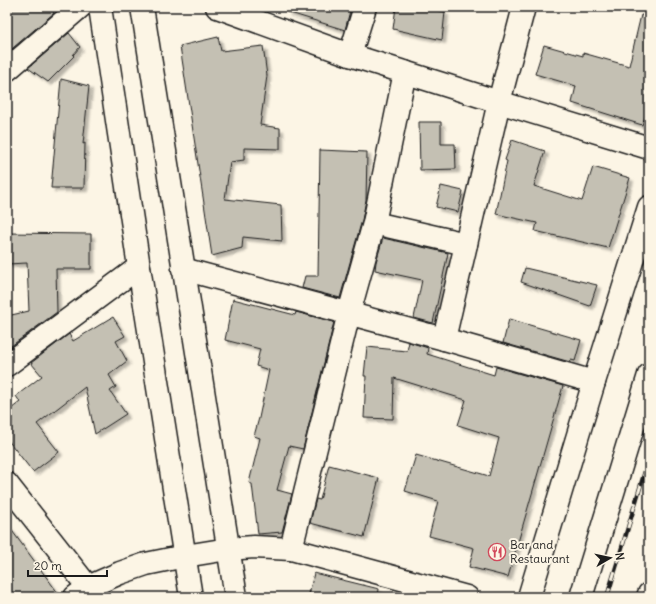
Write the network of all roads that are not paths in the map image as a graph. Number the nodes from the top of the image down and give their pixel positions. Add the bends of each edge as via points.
1 (80, 7) edge
2 (100, 7) edge
3 (142, 7) edge
4 (217, 7) edge
5 (365, 7) edge
6 (524, 7) edge
7 (350, 55) junction
8 (7, 70) edge
9 (405, 72) junction
10 (498, 102) junction
11 (649, 148) edge
12 (649, 207) edge
13 (374, 223) junction
14 (466, 244) junction
15 (139, 267) junction
16 (183, 269) junction
17 (349, 313) junction
18 (444, 338) junction
19 (7, 365) edge
20 (649, 375) edge
21 (594, 382) junction
22 (7, 484) edge
23 (228, 549) junction
24 (291, 549) junction
25 (185, 556) junction
26 (81, 592) edge
27 (191, 597) edge
28 (236, 597) edge
29 (467, 597) edge
30 (530, 597) edge
31 (581, 597) edge

1 - 8 main road
2 - 15 main road
3 - 16 main road
4 - 7 main road
5 - 7 main road
6 - 10 main road
7 - 9 main road
9 - 10 main road
9 - 13 main road
10 - 11 main road
10 - 14 main road
12 - 21 main road
13 - 14 main road
13 - 17 main road
14 - 18 main road
15 - 19 main road
15 - 25 main road
16 - 17 main road
16 - 23 main road
17 - 18 main road
17 - 24 main road
18 - 21 main road
20 - 31 main road
21 - 30 main road
22 - 26 main road
23 - 24 main road
23 - 25 main road
23 - 28 main road
24 - 29 main road
25 - 26 main road via 146,564 120,573
25 - 27 main road

